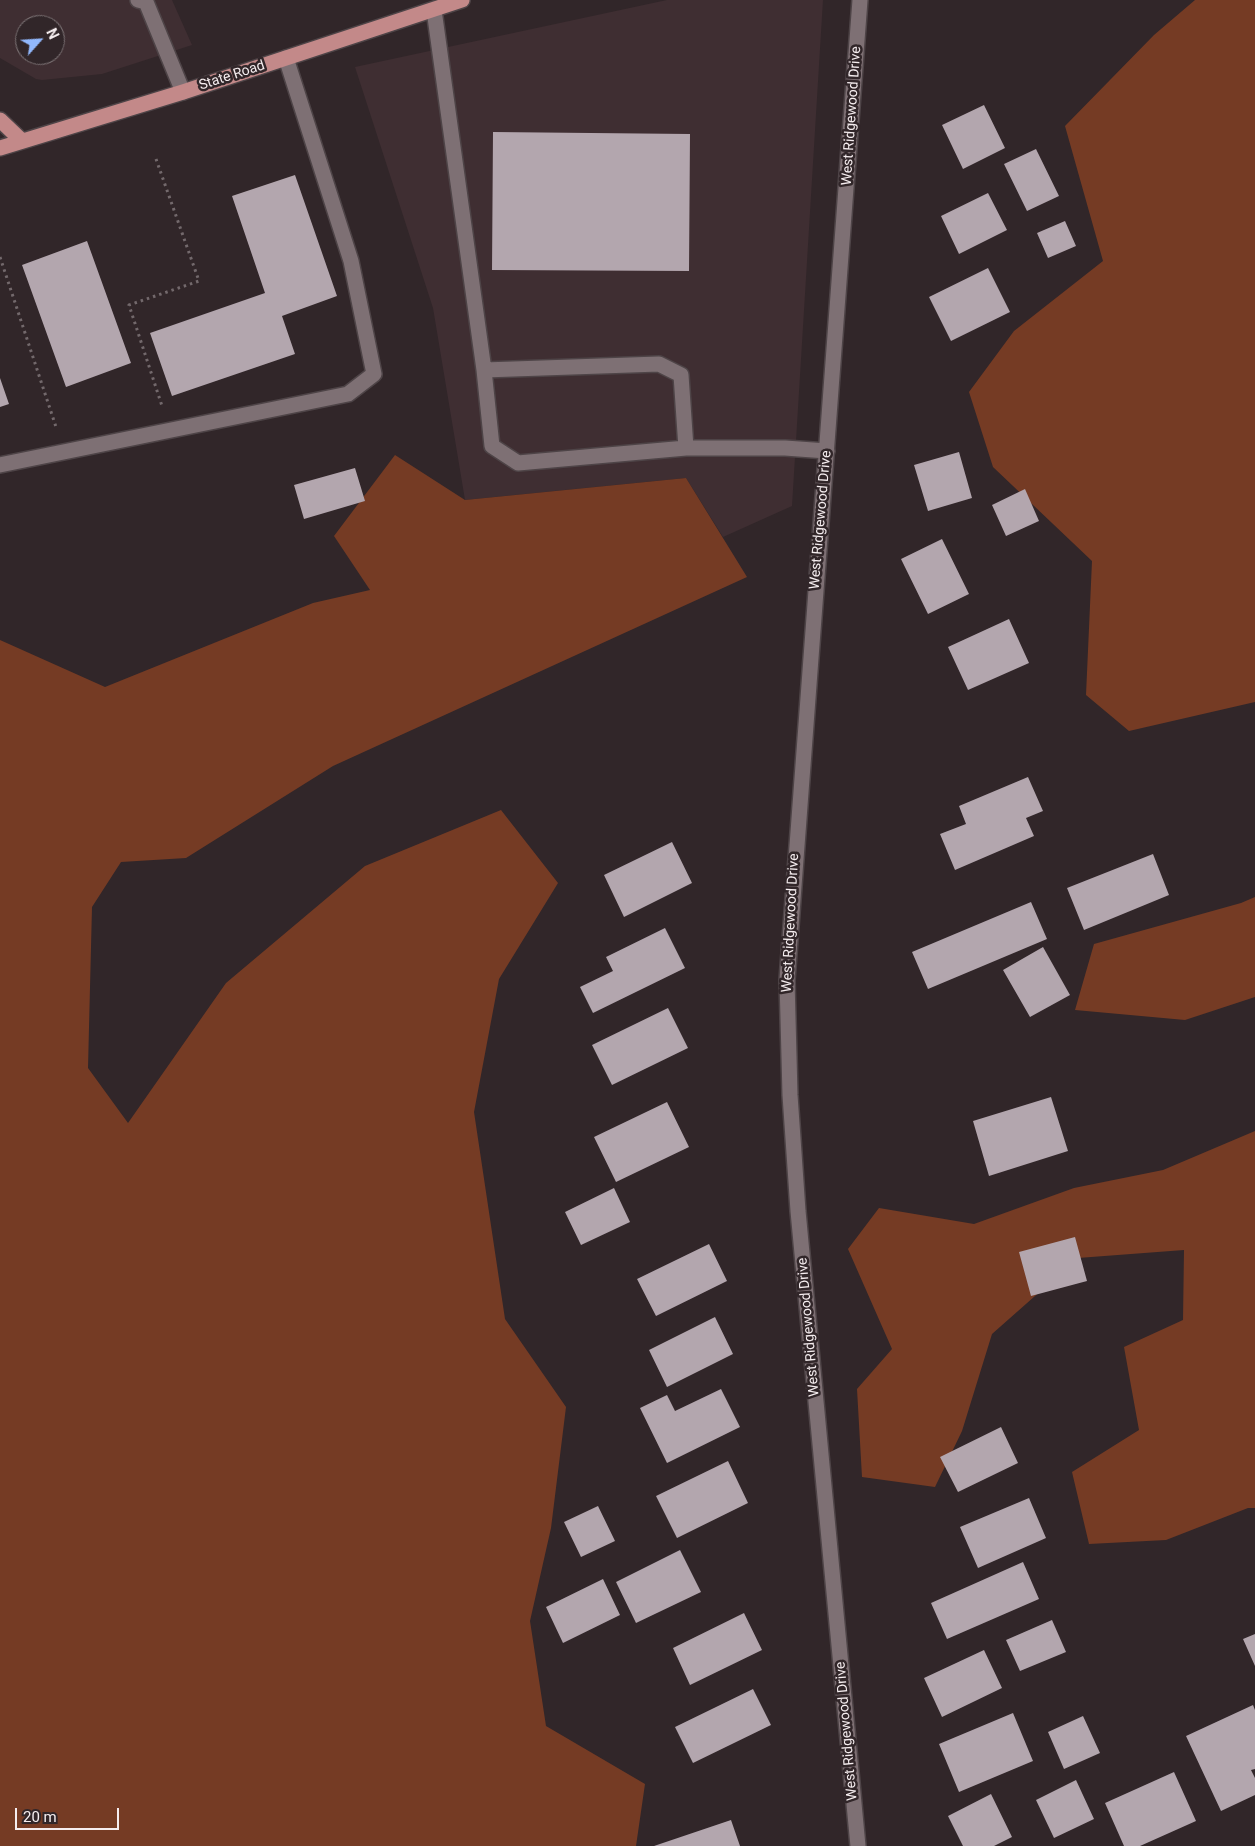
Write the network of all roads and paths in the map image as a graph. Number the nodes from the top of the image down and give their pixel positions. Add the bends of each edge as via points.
1 (860, 0) edge
2 (143, 1) edge
3 (455, 1) edge
4 (434, 10) junction
5 (286, 58) junction
6 (183, 92) junction
7 (0, 120) edge
8 (22, 141) junction
9 (0, 148) edge
10 (156, 159) dead end
11 (0, 257) edge
12 (484, 370) junction
13 (170, 430) junction
14 (686, 448) junction
15 (827, 451) junction
16 (63, 452) junction
17 (0, 464) edge
18 (858, 1846) edge

1 - 15 street, West Ridgewood Drive
2 - 6 street
3 - 4 main road, State Road
4 - 5 main road, State Road
4 - 12 street
5 - 6 main road, State Road
5 - 13 street via 351,261 374,374 348,394
6 - 8 main road, State Road
7 - 8 main road
8 - 9 main road, State Road
10 - 13 path via 199,281 129,305
11 - 16 path
12 - 14 street via 659,364 681,375
12 - 14 street via 492,446 518,463
13 - 16 street
14 - 15 street
15 - 18 street, West Ridgewood Drive via 787,980 798,1211
16 - 17 street

